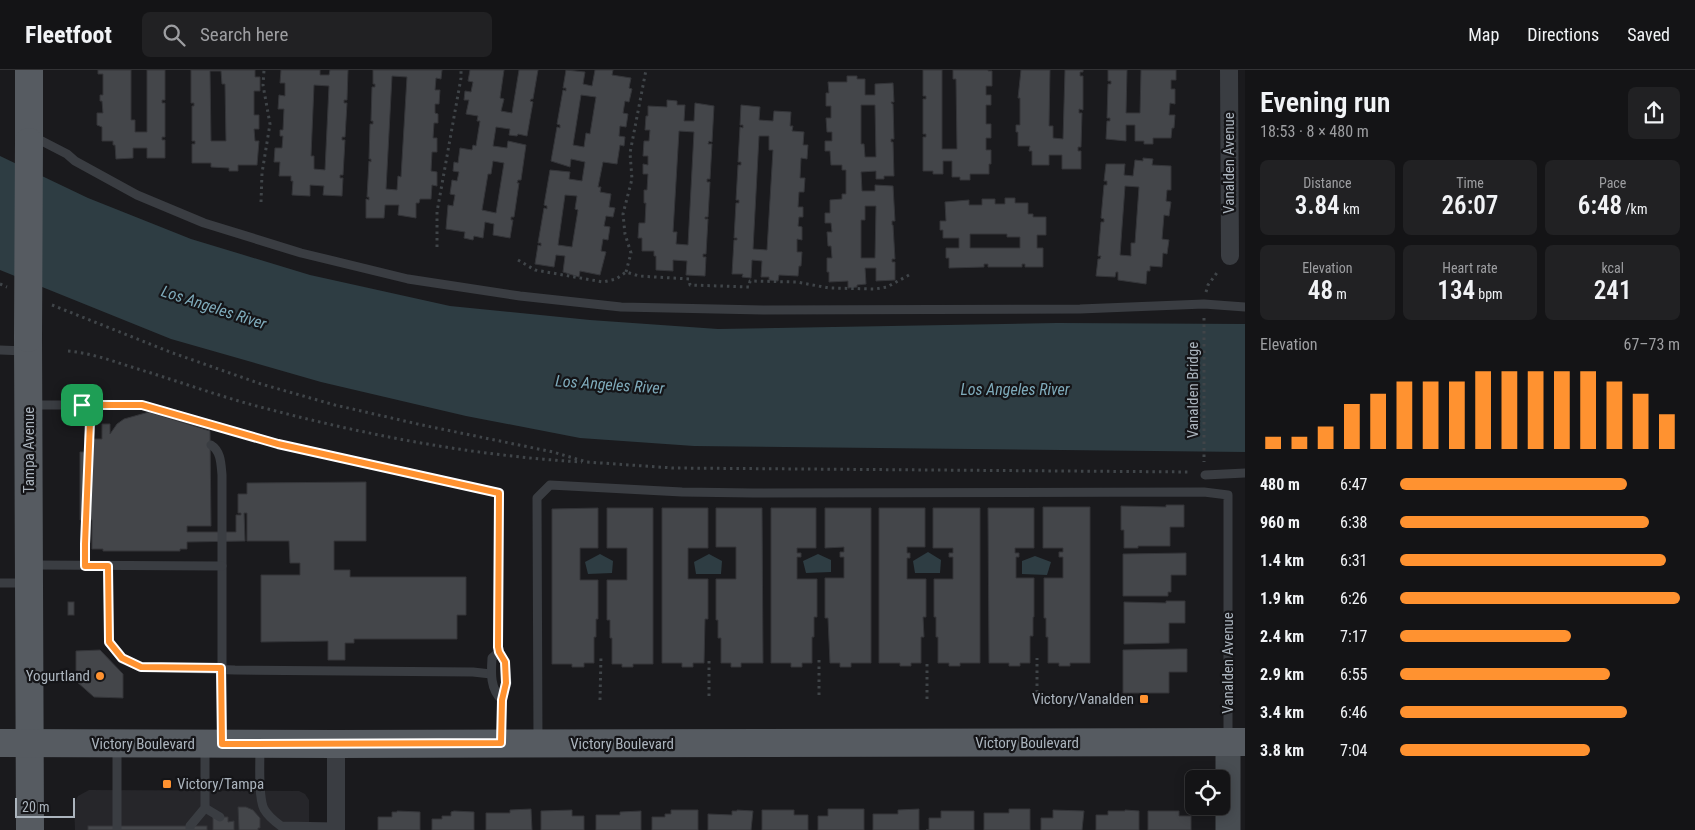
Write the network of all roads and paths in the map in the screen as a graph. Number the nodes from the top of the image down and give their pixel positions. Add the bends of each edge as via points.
1 (29, 70) edge
2 (264, 70) edge
3 (461, 70) edge
4 (646, 70) edge
5 (1229, 70) edge
6 (29, 138) junction
7 (261, 202) dead end
8 (437, 247) dead end
9 (1230, 256) joint
10 (518, 260) dead end
11 (626, 272) junction
12 (909, 275) dead end
13 (0, 284) edge
14 (8, 287) dead end
15 (50, 305) dead end
16 (1204, 306) junction
17 (1245, 307) edge
18 (28, 345) junction
19 (0, 350) edge
20 (68, 351) dead end
21 (29, 405) junction
22 (82, 405) junction
23 (211, 445) dead end
24 (588, 462) junction
25 (1245, 473) edge
26 (1204, 474) junction
27 (85, 566) junction
28 (108, 566) junction
29 (222, 566) junction
30 (30, 574) junction
31 (0, 584) edge
32 (499, 652) junction
33 (601, 655) dead end
34 (1037, 658) dead end
35 (709, 660) dead end
36 (818, 660) dead end
37 (928, 660) dead end
38 (221, 668) junction
39 (491, 674) junction
40 (1037, 699) dead end
41 (502, 700) junction
42 (600, 700) dead end
43 (709, 700) dead end
44 (819, 700) dead end
45 (927, 700) dead end
46 (1236, 742) edge
47 (0, 743) edge
48 (31, 743) junction
49 (117, 743) junction
50 (501, 743) junction
51 (213, 744) junction
52 (260, 744) junction
53 (336, 744) junction
54 (538, 744) junction
55 (205, 808) junction
56 (220, 817) dead end
57 (336, 828) edge
58 (30, 830) edge
59 (117, 830) edge
60 (190, 830) edge
61 (1228, 830) edge

1 - 6 main road, Tampa Avenue
2 - 7 path via 263,85 270,124
3 - 8 path via 437,212
4 - 11 path via 630,153 632,179 623,214 630,253
5 - 9 street, Vanalden Avenue
6 - 16 lane via 67,154 137,195 204,223 301,253 408,280 621,307 763,310
6 - 18 main road, Tampa Avenue, bridge
9 - 16 path, Vanalden Bridge via 1208,285
10 - 11 path via 534,270 603,282
11 - 12 path via 689,280 690,285 749,287 750,282 797,282 829,288 887,287
13 - 14 path
15 - 24 path via 261,384 335,405
16 - 17 lane
16 - 26 path, Vanalden Bridge
18 - 19 lane
18 - 21 main road, Tampa Avenue
20 - 24 path via 268,409 357,430 448,448
21 - 22 lane
21 - 30 main road, Tampa Avenue
22 - 27 lane via 89,412 90,422
22 - 32 lane via 142,405 278,444 499,493
23 - 29 lane via 216,448 222,475
24 - 26 path via 673,468
25 - 26 lane
27 - 28 lane
27 - 30 lane
28 - 29 lane
28 - 38 lane via 109,642 122,658 141,667
29 - 38 lane
30 - 31 lane
30 - 48 main road, Tampa Avenue
32 - 39 lane via 492,658
32 - 41 lane via 505,662 506,683
33 - 42 path
34 - 40 path
35 - 43 path
36 - 44 path
37 - 45 path
38 - 39 lane
38 - 51 lane
39 - 41 lane via 494,694
41 - 50 lane
46 - 54 main road, Victory Boulevard
46 - 54 lane, Vanalden Avenue via 1228,495 1204,492 682,492 550,484 537,498
46 - 61 street, Vanalden Avenue
47 - 48 main road, Victory Boulevard
48 - 49 main road, Victory Boulevard
48 - 58 main road, Tampa Avenue
49 - 51 main road, Victory Boulevard
49 - 59 lane
50 - 53 main road, Victory Boulevard
50 - 54 main road, Victory Boulevard
51 - 52 main road, Victory Boulevard
51 - 55 lane
52 - 53 main road, Victory Boulevard
52 - 57 lane via 261,800 273,820 281,826
53 - 57 street
55 - 56 lane
55 - 60 lane

